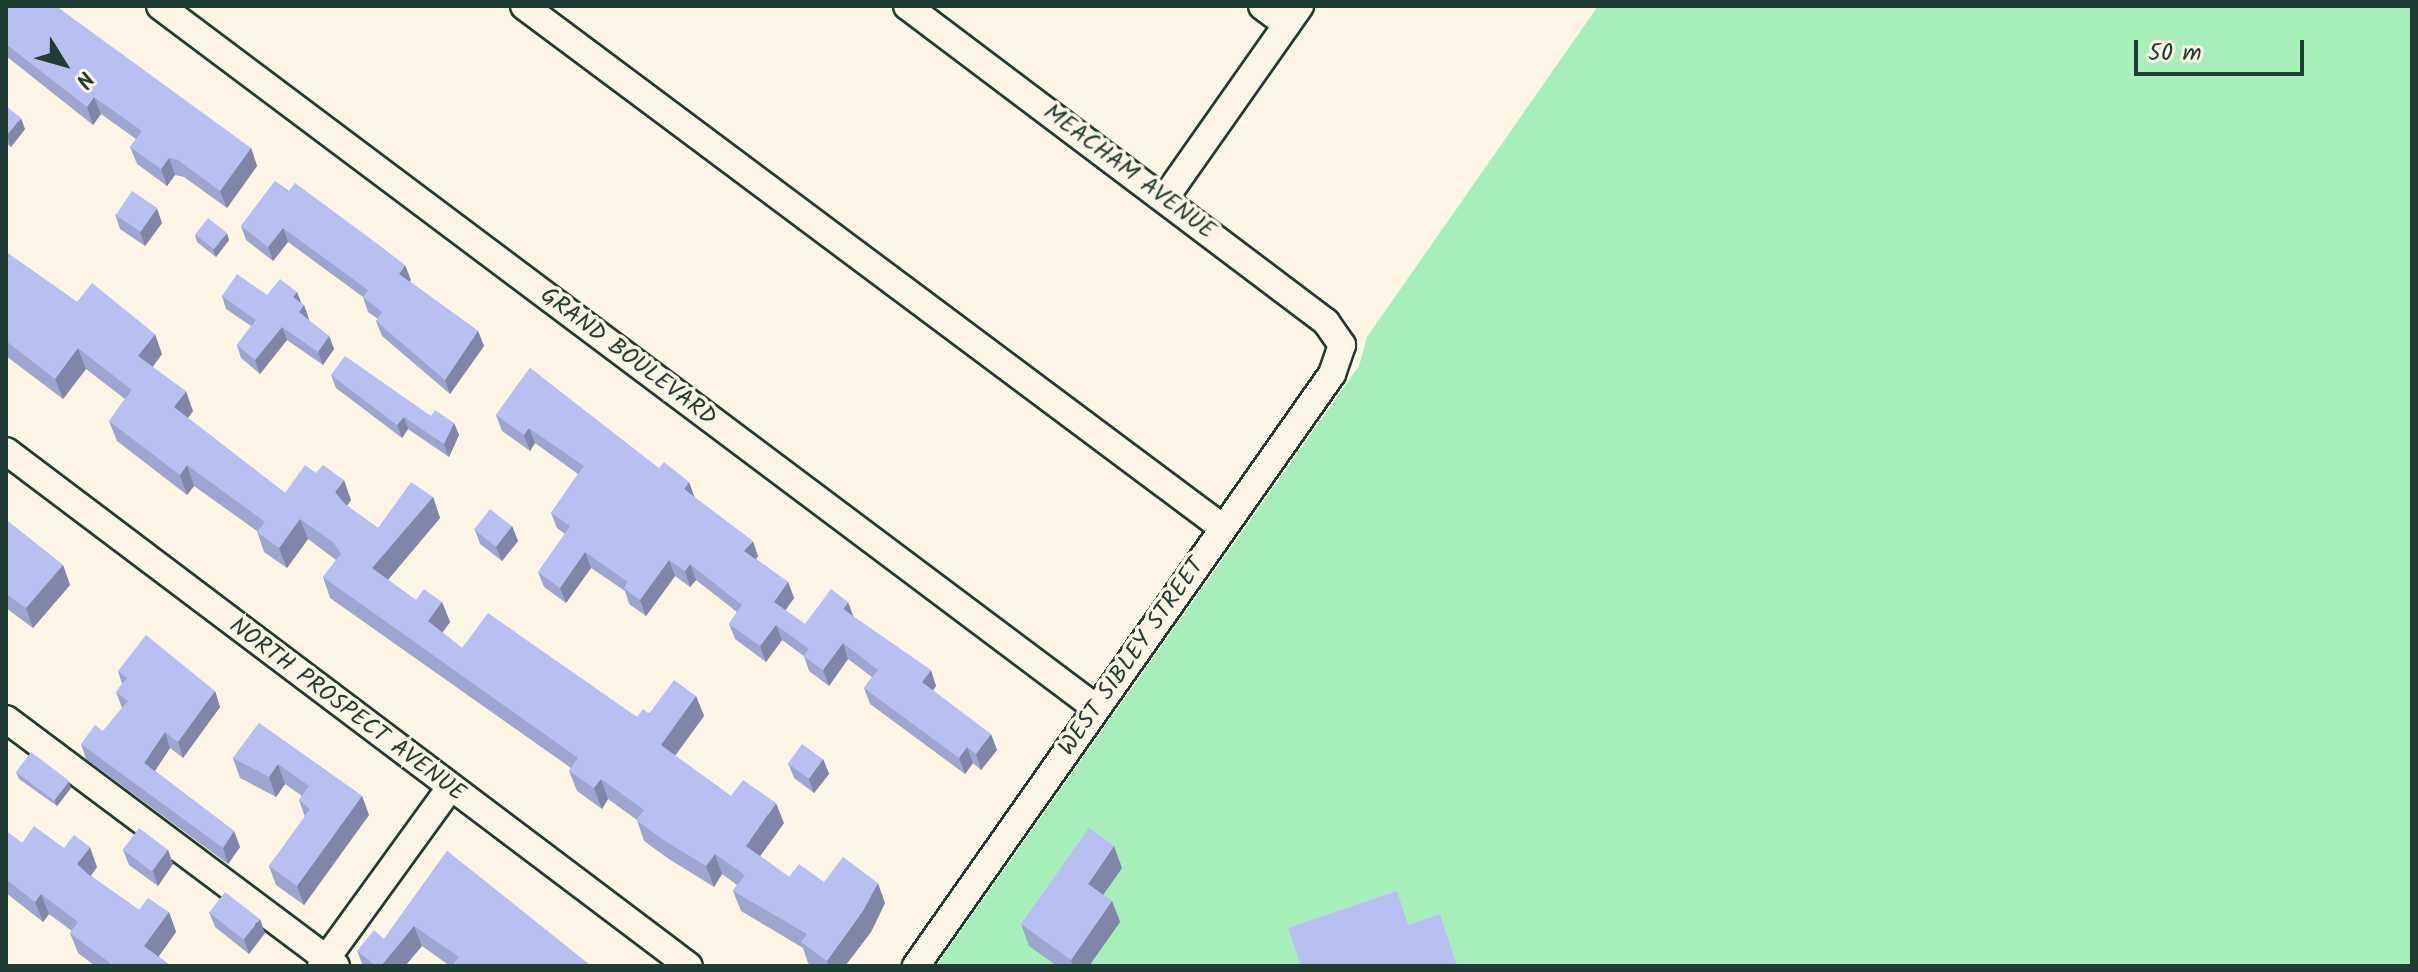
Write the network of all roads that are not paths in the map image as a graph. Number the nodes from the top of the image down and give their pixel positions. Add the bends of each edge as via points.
1 (160, 6) edge
2 (524, 6) edge
3 (907, 6) edge
4 (1262, 6) edge
5 (1293, 15) edge
6 (1165, 198) junction
7 (1342, 345) joint
8 (6, 451) edge
9 (1223, 528) junction
10 (1096, 708) junction
11 (6, 719) edge
12 (450, 788) junction
13 (328, 964) edge
14 (689, 966) edge
15 (916, 966) edge

1 - 10 street, GRAND BOULEVARD
2 - 9 street
3 - 6 street, MEACHAM AVENUE
4 - 5 street
5 - 6 street
6 - 7 street, MEACHAM AVENUE via 1326,322
7 - 9 street, WEST SIBLEY STREET via 1332,374
8 - 12 street, NORTH PROSPECT AVENUE
9 - 10 street, WEST SIBLEY STREET
10 - 15 street, WEST SIBLEY STREET
11 - 13 street
12 - 13 street
12 - 14 street, NORTH PROSPECT AVENUE

